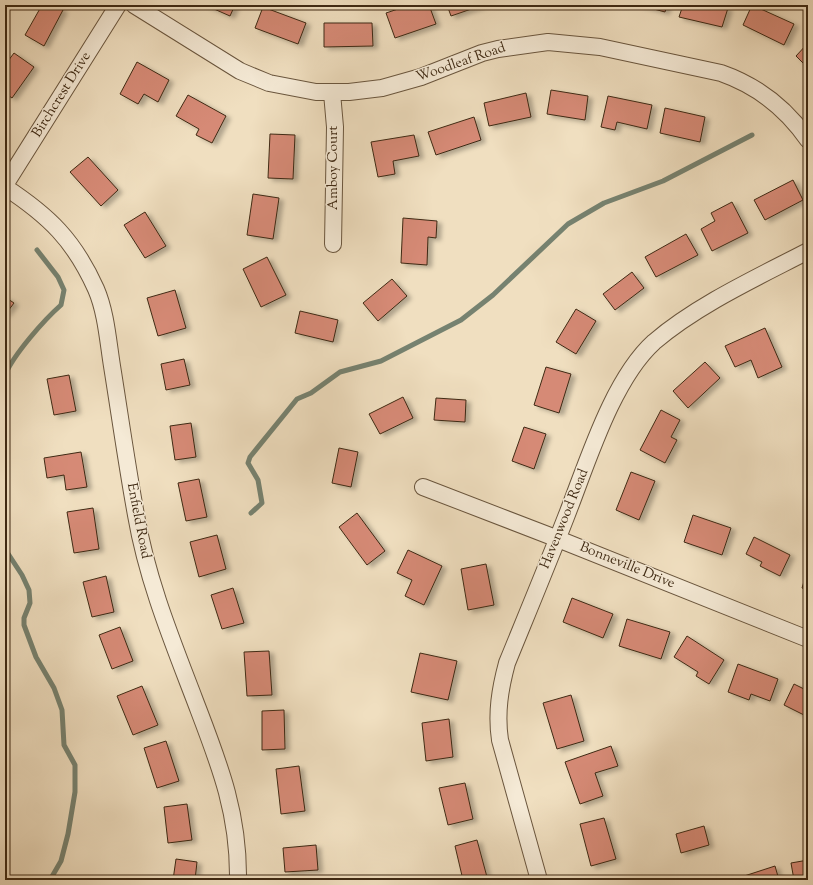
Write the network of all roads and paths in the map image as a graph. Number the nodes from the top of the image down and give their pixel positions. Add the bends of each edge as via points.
1 (118, 5) edge
2 (134, 5) edge
3 (332, 93) junction
4 (808, 140) edge
5 (5, 186) edge
6 (333, 244) dead end
7 (808, 251) edge
8 (423, 488) dead end
9 (558, 538) junction
10 (808, 639) edge
11 (238, 880) edge
12 (539, 880) edge

1 - 5 street, Birchcrest Drive
2 - 3 street, Woodleaf Road via 240,71 284,87
3 - 4 street, Woodleaf Road via 376,89 402,83 482,53 515,45 548,42 583,44 721,73 734,78 758,90 780,106
3 - 6 street, Amboy Court via 335,127
5 - 11 street, Enfield Road via 46,216 67,238 84,263 102,305 136,516 149,573 167,628 225,780 234,820
7 - 9 street, Havenwood Road via 741,286 677,324 644,353 618,390
8 - 9 street, Bonneville Drive
9 - 10 street, Bonneville Drive
9 - 12 street, Havenwood Road via 507,663 498,701 500,740

